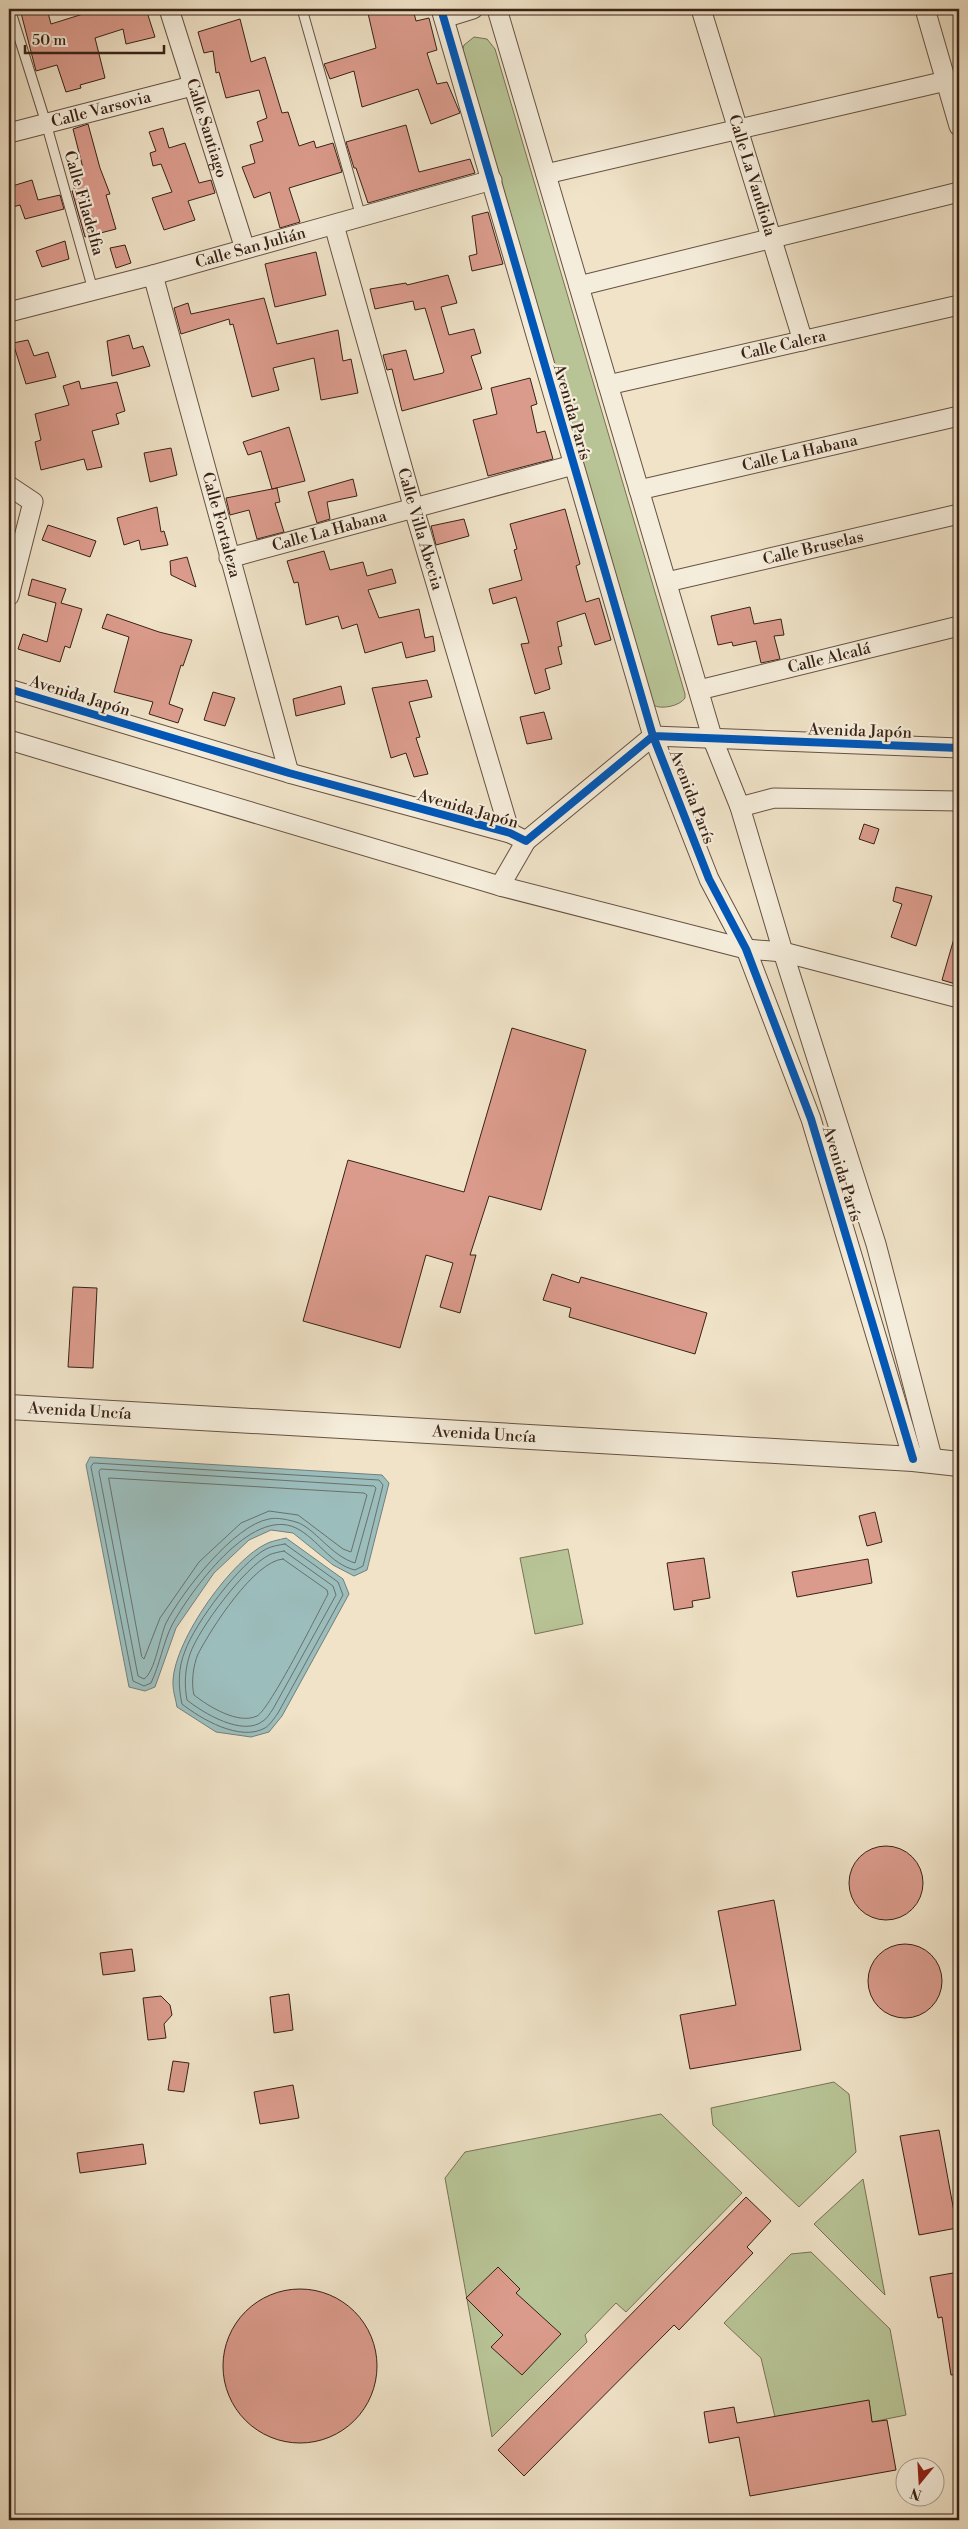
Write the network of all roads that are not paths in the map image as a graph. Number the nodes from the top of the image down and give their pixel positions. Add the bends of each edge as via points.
1 (10, 9) edge
2 (169, 9) edge
3 (302, 9) edge
4 (473, 9) edge
5 (497, 9) edge
6 (701, 9) edge
7 (926, 9) edge
8 (442, 14) edge
9 (946, 81) junction
10 (192, 86) junction
11 (46, 123) junction
12 (959, 126) edge
13 (738, 130) junction
14 (9, 133) edge
15 (546, 174) junction
16 (492, 180) junction
17 (959, 192) edge
18 (361, 216) junction
19 (334, 225) junction
20 (772, 239) junction
21 (245, 248) junction
22 (153, 275) junction
23 (579, 286) junction
24 (93, 290) junction
25 (959, 305) edge
26 (9, 312) edge
27 (803, 342) junction
28 (608, 385) junction
29 (959, 416) edge
30 (573, 465) junction
31 (9, 486) edge
32 (640, 490) junction
33 (414, 509) junction
34 (959, 514) edge
35 (229, 558) junction
36 (666, 582) junction
37 (9, 596) edge
38 (959, 626) edge
39 (9, 689) edge
40 (699, 690) junction
41 (653, 736) junction
42 (9, 740) edge
43 (713, 740) junction
44 (959, 748) edge
45 (289, 773) junction
46 (959, 801) edge
47 (740, 807) junction
48 (518, 837) junction
49 (500, 886) junction
50 (746, 949) junction
51 (783, 952) junction
52 (959, 998) edge
53 (9, 1407) edge
54 (923, 1460) junction
55 (959, 1464) edge

1 - 11 lane, Calle Filadelfia
2 - 10 street, Calle Santiago
3 - 18 lane
4 - 8 street
5 - 15 street, Avenida París
6 - 13 street, Calle La Vandiola
7 - 9 street
8 - 16 street, Avenida París
9 - 12 street
9 - 13 street
10 - 11 street, Calle Varsovia
10 - 21 street, Calle Santiago
11 - 14 street, Calle Varsovia
11 - 24 lane, Calle Filadelfia
13 - 15 street
13 - 20 street, Calle La Vandiola
15 - 23 street, Avenida París
16 - 18 street, Calle San Julián
16 - 30 street, Avenida París
17 - 20 street
18 - 19 street, Calle San Julián
19 - 21 street, Calle San Julián
19 - 33 street, Calle Villa Abecia
20 - 23 street
20 - 27 street, Calle La Vandiola
21 - 22 street, Calle San Julián
22 - 24 street, Calle San Julián
22 - 35 street, Calle Fortaleza
23 - 28 street, Avenida París
24 - 26 street, Calle San Julián
25 - 27 street, Calle Calera
27 - 28 street, Calle Calera
28 - 32 street, Avenida París
29 - 32 street, Calle La Habana
30 - 33 street, Calle La Habana
30 - 41 street, Avenida París
31 - 37 street via 33,502
32 - 36 street, Avenida París
33 - 35 street, Calle La Habana
33 - 48 street, Calle Villa Abecia
34 - 36 street, Calle Bruselas
35 - 45 street, Calle Fortaleza
36 - 40 street, Avenida París
38 - 40 street, Calle Alcalá
39 - 45 street, Avenida Japón
40 - 43 street, Avenida París
41 - 43 street, Avenida Japón
41 - 48 street, Avenida Japón
41 - 50 street, Avenida París via 709,879
42 - 49 street
43 - 44 street, Avenida Japón
43 - 47 street, Avenida París
45 - 48 street, Avenida Japón
46 - 47 street via 774,798
47 - 51 street, Avenida París
48 - 49 street
49 - 50 street
50 - 51 street
50 - 54 street, Avenida París via 812,1119
51 - 52 street
51 - 54 street, Avenida París via 876,1244
53 - 54 street, Avenida Uncía
54 - 55 street, Avenida Uncía

